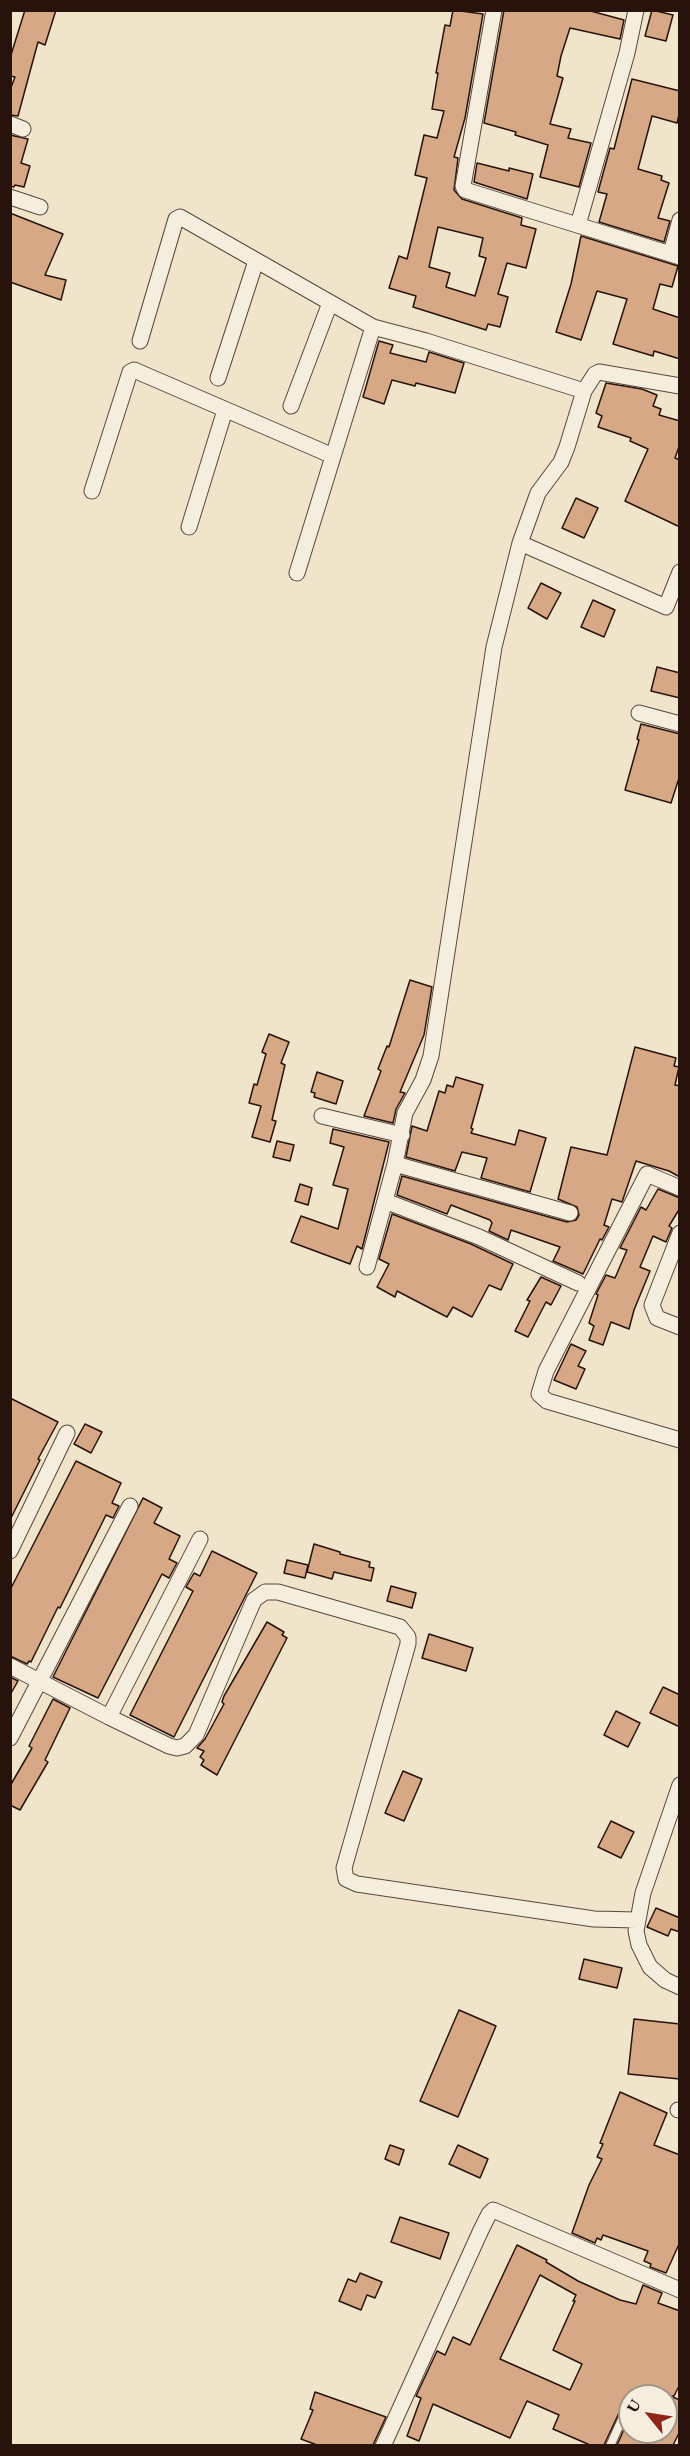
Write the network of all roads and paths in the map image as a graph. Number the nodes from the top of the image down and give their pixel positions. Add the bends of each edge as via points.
1 (494, 10) edge
2 (636, 10) edge
3 (10, 197) edge
4 (40, 207) dead end
5 (680, 220) edge
6 (578, 225) junction
7 (675, 255) edge
8 (256, 261) junction
9 (330, 303) junction
10 (373, 327) junction
11 (140, 341) dead end
12 (218, 378) dead end
13 (680, 386) edge
14 (584, 391) junction
15 (291, 406) dead end
16 (225, 410) junction
17 (333, 456) junction
18 (92, 491) dead end
19 (189, 526) dead end
20 (520, 543) junction
21 (680, 572) edge
22 (297, 573) dead end
23 (673, 609) edge
24 (639, 713) dead end
25 (680, 724) edge
26 (322, 1116) dead end
27 (402, 1135) junction
28 (395, 1164) junction
29 (680, 1188) edge
30 (385, 1201) junction
31 (570, 1213) dead end
32 (680, 1233) edge
33 (367, 1267) dead end
34 (578, 1283) dead end
35 (680, 1327) edge
36 (67, 1433) dead end
37 (680, 1440) edge
38 (130, 1506) dead end
39 (200, 1539) dead end
40 (10, 1551) edge
41 (10, 1666) edge
42 (39, 1680) junction
43 (109, 1717) junction
44 (10, 1738) edge
45 (680, 1785) edge
46 (637, 1920) junction
47 (680, 1987) edge
48 (680, 2289) edge
49 (618, 2428) edge
50 (383, 2445) edge
51 (610, 2445) edge

1 - 6 street via 463,186 472,194
2 - 6 street
3 - 4 street
5 - 7 street
6 - 7 street
8 - 9 street
8 - 11 street via 184,218 176,219
8 - 12 street
9 - 10 street
9 - 15 street
10 - 14 street
10 - 17 street
13 - 14 street via 599,372 592,376
14 - 20 street via 561,462 538,493
16 - 17 street
16 - 18 street via 134,370 130,372
16 - 19 street
17 - 22 street
20 - 23 street
20 - 27 street via 494,647 431,1056 405,1113
21 - 23 street
24 - 25 street
26 - 27 street
27 - 28 street
28 - 30 street
28 - 31 street
29 - 37 street via 647,1174 546,1371 539,1394 547,1401
30 - 33 street
30 - 34 street via 479,1237
32 - 35 street via 652,1305 657,1318
36 - 40 street
38 - 42 street
39 - 43 street
41 - 42 street
42 - 43 street
42 - 44 street
43 - 46 street via 169,1746 177,1748 190,1742 254,1600 265,1592 278,1592 400,1627 408,1644 344,1868 346,1879 357,1884 594,1919
45 - 46 street
46 - 47 street via 639,1945 650,1967
48 - 50 street via 493,2210
49 - 51 lane

